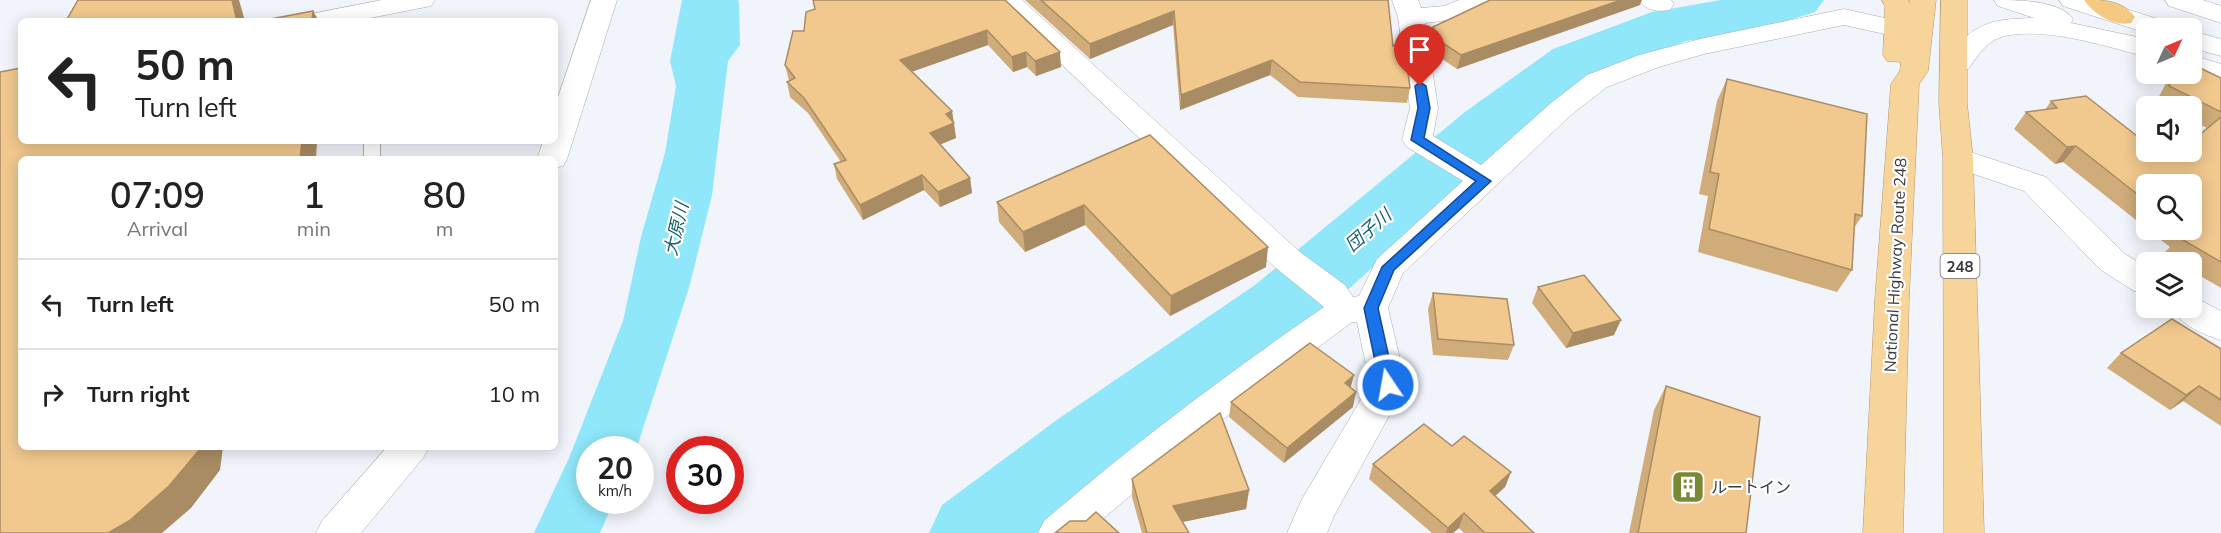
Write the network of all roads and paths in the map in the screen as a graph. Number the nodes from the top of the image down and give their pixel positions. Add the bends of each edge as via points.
1 (422, 0) edge
2 (604, 0) edge
3 (1007, 0) edge
4 (1482, 0) edge
5 (1896, 0) edge
6 (1923, 0) edge
7 (1954, 0) edge
8 (2007, 0) edge
9 (2072, 0) edge
10 (2097, 0) edge
11 (2178, 0) edge
12 (1408, 9) edge
13 (372, 15) edge
14 (2221, 15) edge
15 (2122, 17) junction
16 (344, 18) edge
17 (1899, 29) junction
18 (2136, 29) edge
19 (2136, 37) edge
20 (2136, 39) edge
21 (2202, 42) edge
22 (2221, 48) edge
23 (2202, 66) edge
24 (1954, 69) junction
25 (2221, 73) edge
26 (1905, 84) junction
27 (558, 141) edge
28 (1958, 158) junction
29 (1485, 181) junction
30 (2136, 276) edge
31 (1349, 304) junction
32 (2202, 316) edge
33 (2221, 327) edge
34 (407, 450) edge
35 (336, 533) edge
36 (1058, 533) edge
37 (1307, 533) edge
38 (1883, 533) edge
39 (1964, 533) edge

1 - 13 street
2 - 27 street
3 - 31 street via 1288,260
4 - 12 street via 1449,13
5 - 17 highway
6 - 26 highway, National Highway Route 248 via 1914,71
7 - 24 highway, 248
8 - 19 street
9 - 15 street
10 - 15 highway
11 - 14 street
12 - 29 street via 1424,108 1417,140
13 - 16 street
15 - 18 street
17 - 26 highway via 1895,67
17 - 29 street via 1844,17 1649,61 1597,81 1561,109
20 - 24 street via 2040,25 2014,27 1976,40
21 - 22 street
23 - 25 street
24 - 28 highway, 248
26 - 38 highway, National Highway Route 248
28 - 30 street via 2035,184 2113,262
28 - 39 highway, 248
29 - 31 street
31 - 36 street via 1251,376
31 - 37 street via 1388,385
32 - 33 street
34 - 35 street

